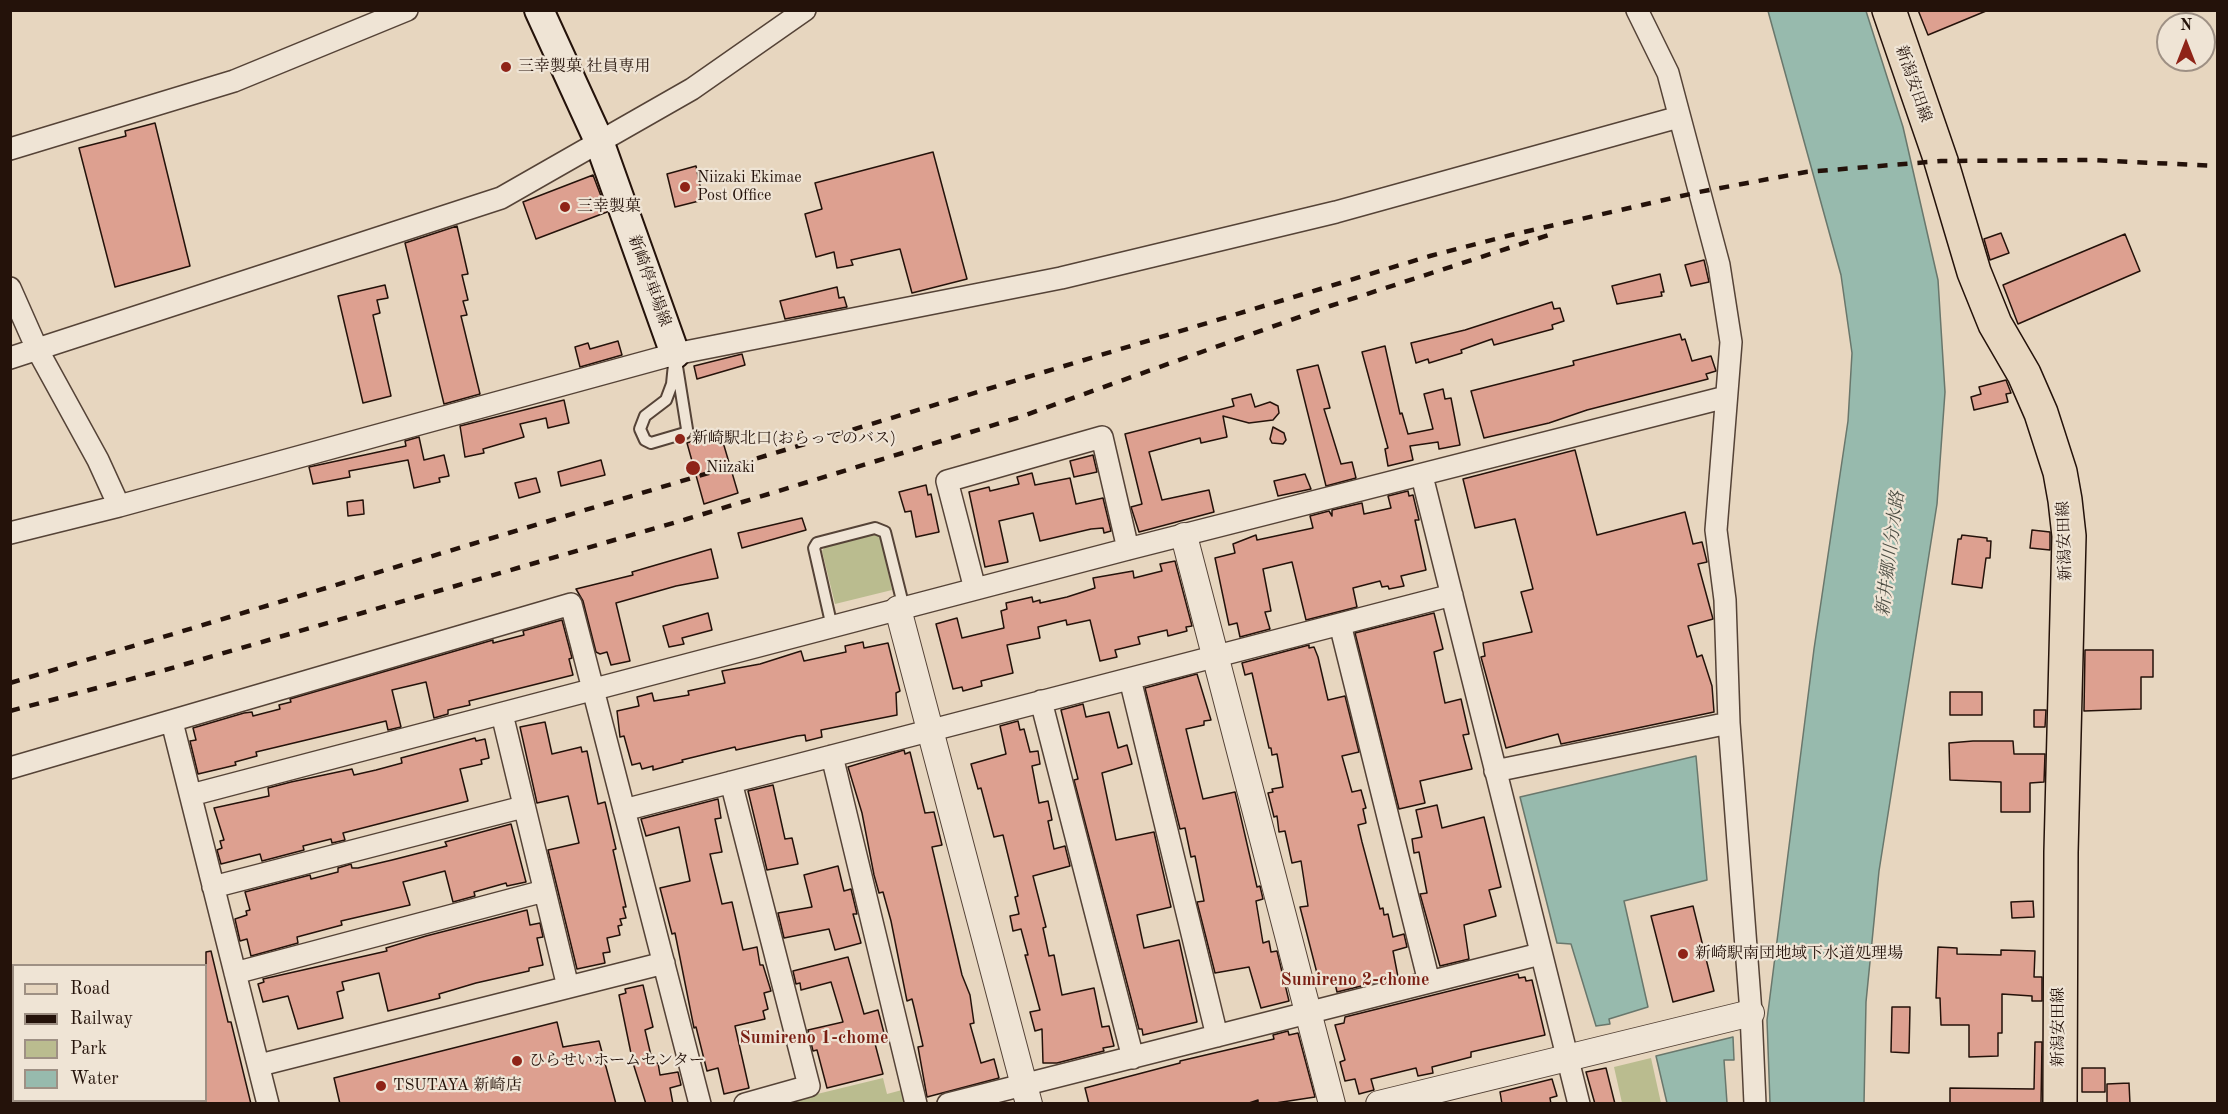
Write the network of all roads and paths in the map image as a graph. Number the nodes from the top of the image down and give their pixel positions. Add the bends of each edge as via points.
1 (407, 10) edge
2 (539, 10) edge
3 (805, 10) edge
4 (1636, 10) edge
5 (1888, 10) edge
6 (1679, 117) junction
7 (599, 141) junction
8 (10, 149) edge
9 (10, 288) edge
10 (37, 349) junction
11 (675, 354) junction
12 (10, 358) edge
13 (1726, 397) junction
14 (1422, 476) junction
15 (118, 506) junction
16 (10, 532) edge
17 (1184, 536) junction
18 (1128, 549) junction
19 (975, 589) junction
20 (1452, 595) junction
21 (901, 608) junction
22 (1340, 624) junction
23 (832, 627) junction
24 (1214, 657) junction
25 (1130, 679) junction
26 (593, 690) junction
27 (1041, 701) junction
28 (502, 714) junction
29 (172, 722) junction
30 (1729, 723) junction
31 (930, 730) junction
32 (832, 756) junction
33 (10, 768) edge
34 (1495, 771) junction
35 (731, 782) junction
36 (191, 795) junction
37 (523, 807) junction
38 (624, 810) junction
39 (213, 887) junction
40 (544, 891) junction
41 (1540, 954) junction
42 (664, 963) junction
43 (235, 973) junction
44 (1429, 982) junction
45 (568, 987) junction
46 (1309, 1013) junction
47 (1751, 1013) junction
48 (1217, 1036) junction
49 (1568, 1057) junction
50 (1133, 1058) junction
51 (260, 1065) junction
52 (1027, 1094) edge
53 (268, 1104) edge
54 (700, 1104) edge
55 (745, 1104) edge
56 (916, 1104) edge
57 (948, 1104) edge
58 (1332, 1104) edge
59 (1379, 1104) edge
60 (1580, 1104) edge
61 (1755, 1104) edge
62 (2060, 1104) edge

1 - 8 street via 234,81
2 - 7 main road, 新崎停車場線
3 - 7 street via 692,89
4 - 6 street via 1668,73
5 - 62 main road, 新潟安田線 via 1941,161 1974,272 1995,324 2041,413 2065,500 2068,536
6 - 11 street via 1336,212 1060,278
6 - 13 street via 1719,265 1731,342
7 - 10 street via 501,198
7 - 11 main road, 新崎停車場線
9 - 10 street
10 - 12 street
10 - 15 street via 98,459
11 - 11 lane via 687,429 685,433 651,443 640,429 645,416 666,400
11 - 15 street
13 - 14 street
13 - 30 street via 1716,530 1725,600
14 - 17 street
14 - 20 street
15 - 16 street
17 - 18 street
17 - 24 street
18 - 19 street
18 - 19 street via 1102,437 947,481
19 - 21 street
20 - 22 street
20 - 34 street
21 - 23 street
21 - 23 lane via 885,532 875,528 818,543 814,548
21 - 31 street
22 - 24 street
22 - 44 street
23 - 26 street
24 - 25 street
24 - 46 street
25 - 27 street
25 - 48 street
26 - 28 street
26 - 29 street via 572,604
26 - 38 street
27 - 31 street
27 - 50 street
28 - 36 street
28 - 37 street
29 - 33 street
29 - 36 street
30 - 34 street
30 - 47 street
31 - 32 street
31 - 52 street
32 - 35 street
32 - 56 street
34 - 41 street
35 - 38 street
35 - 55 street via 809,1086
36 - 39 street
37 - 39 street
37 - 40 street
38 - 42 street
39 - 43 street
40 - 43 street
40 - 45 street
41 - 44 street
41 - 49 street
42 - 45 street
42 - 54 street
43 - 51 street
44 - 46 street
45 - 51 street
46 - 48 street
46 - 58 street
47 - 49 street
47 - 61 street
48 - 50 street
49 - 59 street
49 - 60 street
50 - 52 street
51 - 53 street
52 - 57 street

